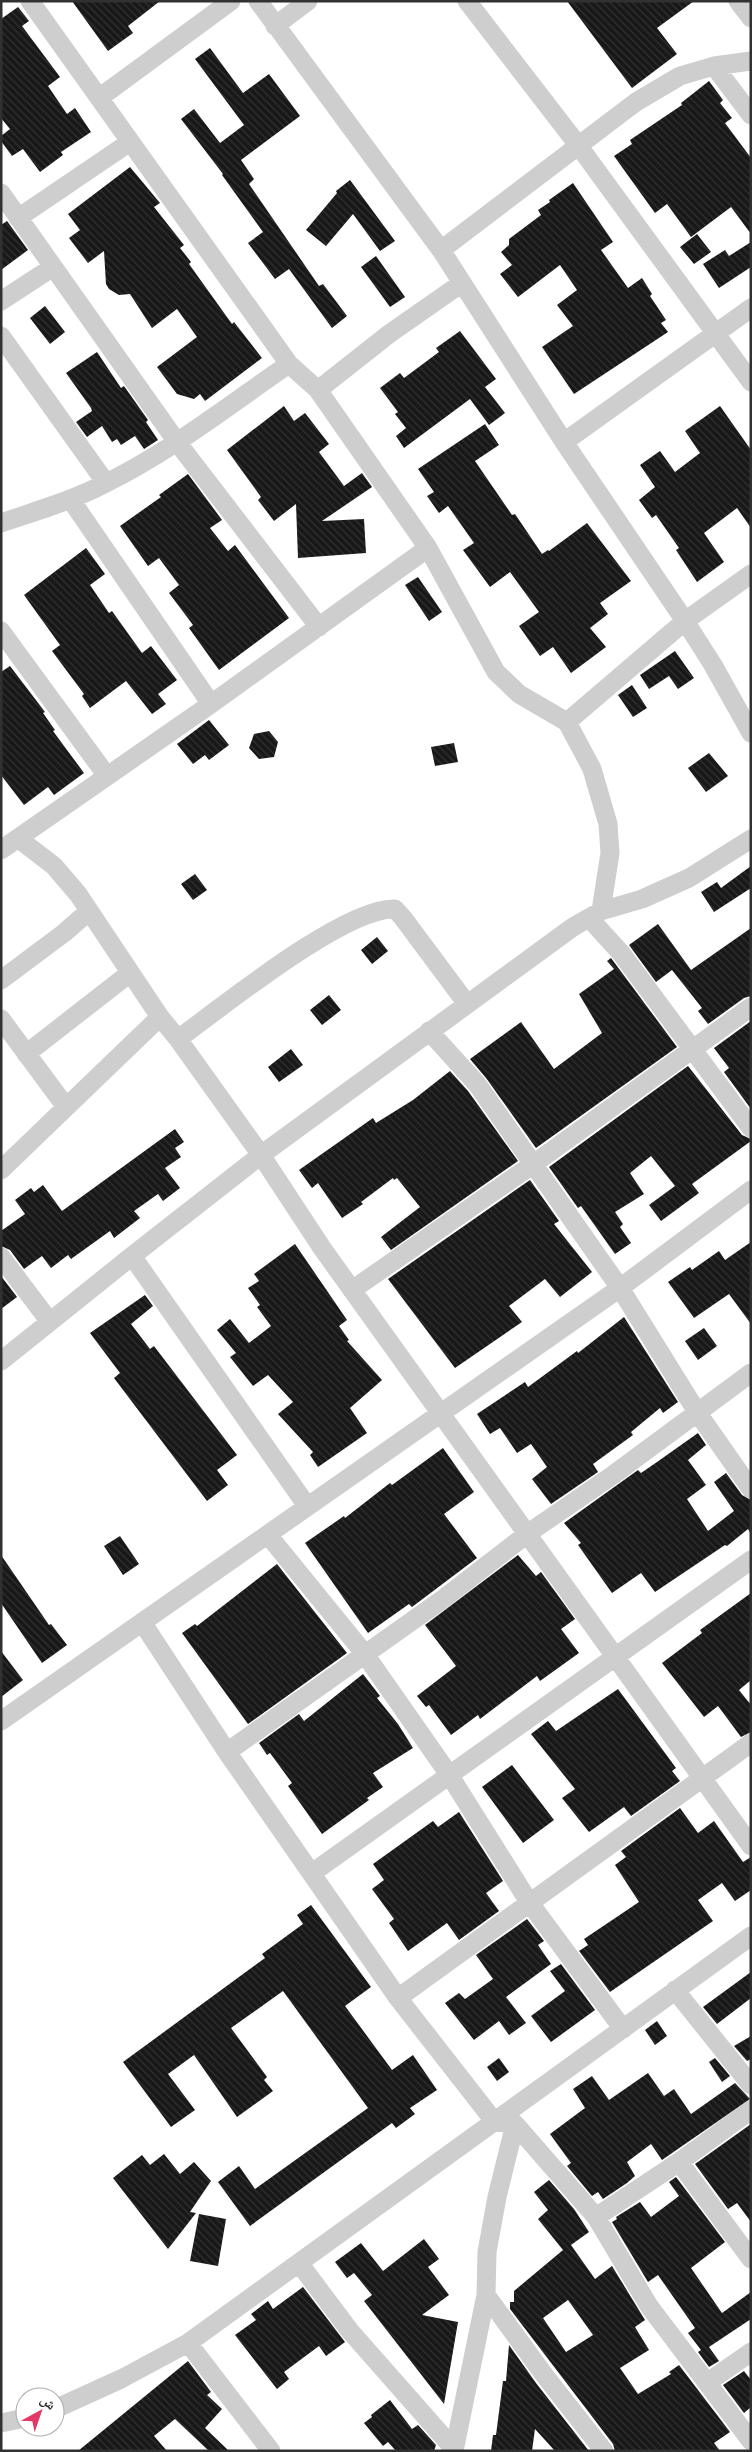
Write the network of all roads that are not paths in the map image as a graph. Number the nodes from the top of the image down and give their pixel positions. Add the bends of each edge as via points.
1 (30, 1) edge
2 (231, 1) edge
3 (258, 1) edge
4 (308, 1) edge
5 (467, 1) edge
6 (738, 1) edge
7 (751, 18) edge
8 (275, 26) junction
9 (751, 61) edge
10 (714, 66) junction
11 (99, 98) junction
12 (751, 115) edge
13 (130, 142) junction
14 (578, 145) junction
15 (1, 193) edge
16 (18, 218) junction
17 (440, 250) junction
18 (53, 267) junction
19 (462, 283) junction
20 (1, 301) edge
21 (751, 308) edge
22 (716, 333) junction
23 (1, 336) edge
24 (289, 364) junction
25 (751, 382) edge
26 (318, 390) junction
27 (176, 442) junction
28 (564, 442) junction
29 (106, 483) junction
30 (71, 500) junction
31 (1, 523) edge
32 (428, 548) junction
33 (751, 574) edge
34 (685, 621) junction
35 (319, 627) junction
36 (1, 632) edge
37 (212, 704) junction
38 (567, 722) junction
39 (751, 733) edge
40 (107, 776) junction
41 (751, 839) edge
42 (7, 844) edge
43 (88, 911) junction
44 (595, 914) junction
45 (130, 973) junction
46 (1, 980) edge
47 (467, 1004) junction
48 (751, 1007) edge
49 (160, 1017) junction
50 (1, 1019) edge
51 (428, 1032) junction
52 (178, 1039) junction
53 (695, 1050) junction
54 (26, 1054) junction
55 (66, 1107) junction
56 (751, 1128) edge
57 (261, 1156) junction
58 (532, 1166) junction
59 (1, 1170) edge
60 (751, 1190) edge
61 (132, 1256) junction
62 (1, 1257) edge
63 (620, 1288) junction
64 (352, 1290) junction
65 (50, 1322) junction
66 (1, 1361) edge
67 (751, 1373) edge
68 (697, 1412) junction
69 (440, 1413) junction
70 (751, 1489) edge
71 (307, 1506) junction
72 (527, 1534) junction
73 (268, 1535) junction
74 (751, 1560) edge
75 (142, 1622) junction
76 (364, 1653) junction
77 (616, 1656) junction
78 (1, 1721) edge
79 (751, 1743) edge
80 (227, 1752) junction
81 (450, 1776) junction
82 (702, 1779) junction
83 (751, 1846) edge
84 (312, 1873) junction
85 (529, 1902) junction
86 (751, 1936) edge
87 (676, 1990) junction
88 (398, 1998) junction
89 (623, 2029) junction
90 (751, 2085) edge
91 (751, 2110) edge
92 (494, 2121) junction
93 (515, 2124) junction
94 (679, 2162) junction
95 (596, 2217) junction
96 (751, 2259) edge
97 (298, 2263) junction
98 (486, 2295) junction
99 (188, 2343) junction
100 (751, 2352) edge
101 (708, 2382) junction
102 (65, 2404) edge
103 (15, 2420) edge
104 (1, 2423) edge
105 (751, 2440) edge
106 (454, 2450) edge
107 (271, 2451) edge
108 (604, 2451) edge

1 - 11 street
2 - 11 street
3 - 8 street
4 - 8 street
5 - 14 street
6 - 7 street
8 - 17 street
9 - 10 street
10 - 12 street
10 - 14 street via 680,76 636,102
11 - 13 street
13 - 16 street
13 - 24 street
14 - 17 street
14 - 22 street
15 - 16 street
16 - 18 street
17 - 19 street
18 - 20 street
18 - 27 street
19 - 26 street via 389,334
19 - 28 street
21 - 22 street
22 - 25 street
22 - 28 street
23 - 29 street
24 - 26 street
24 - 27 street
26 - 32 street
27 - 29 street
27 - 35 street
28 - 34 street
29 - 30 street
30 - 31 street
30 - 37 street
32 - 35 street
32 - 38 street via 496,672 519,694
33 - 34 street
34 - 38 street
34 - 39 street
35 - 37 street
36 - 40 street
37 - 40 street
38 - 44 street via 592,769 608,824 610,853
40 - 42 street
41 - 44 street via 689,878
42 - 43 street via 54,866
43 - 45 street
43 - 46 street
44 - 47 street
44 - 53 street
45 - 49 street
45 - 54 street
47 - 51 street
47 - 52 street via 403,918 395,909 382,908 337,929 287,960
48 - 53 street
49 - 52 street
49 - 55 street
50 - 54 street
51 - 57 street
51 - 58 street via 477,1084
52 - 57 street
53 - 56 street
53 - 58 street
54 - 55 street
55 - 59 street
57 - 61 street
57 - 64 street
58 - 63 street
58 - 64 street
60 - 63 street
61 - 65 street
61 - 71 street
62 - 65 street
63 - 68 street
63 - 69 street
64 - 69 street
65 - 66 street
67 - 68 street
68 - 70 street
68 - 72 street
69 - 71 street
69 - 72 street
71 - 73 street
72 - 76 street
72 - 77 street
73 - 75 street
73 - 76 street
74 - 77 street
75 - 78 street
75 - 80 street
76 - 80 street
76 - 81 street
77 - 81 street
77 - 82 street
79 - 82 street
80 - 84 street
81 - 84 street
81 - 85 street
82 - 83 street
82 - 85 street
84 - 88 street
85 - 88 street
85 - 89 street
86 - 87 street
87 - 89 street
87 - 90 street
88 - 92 street
89 - 92 street
91 - 94 street
92 - 93 street
92 - 97 street
93 - 95 street
93 - 98 street via 487,2252
94 - 95 street
94 - 96 street
95 - 101 street via 649,2306
97 - 99 street
97 - 106 street via 350,2331
98 - 106 street
98 - 108 street
99 - 102 street
99 - 107 street
100 - 101 street
101 - 105 street
103 - 104 street

